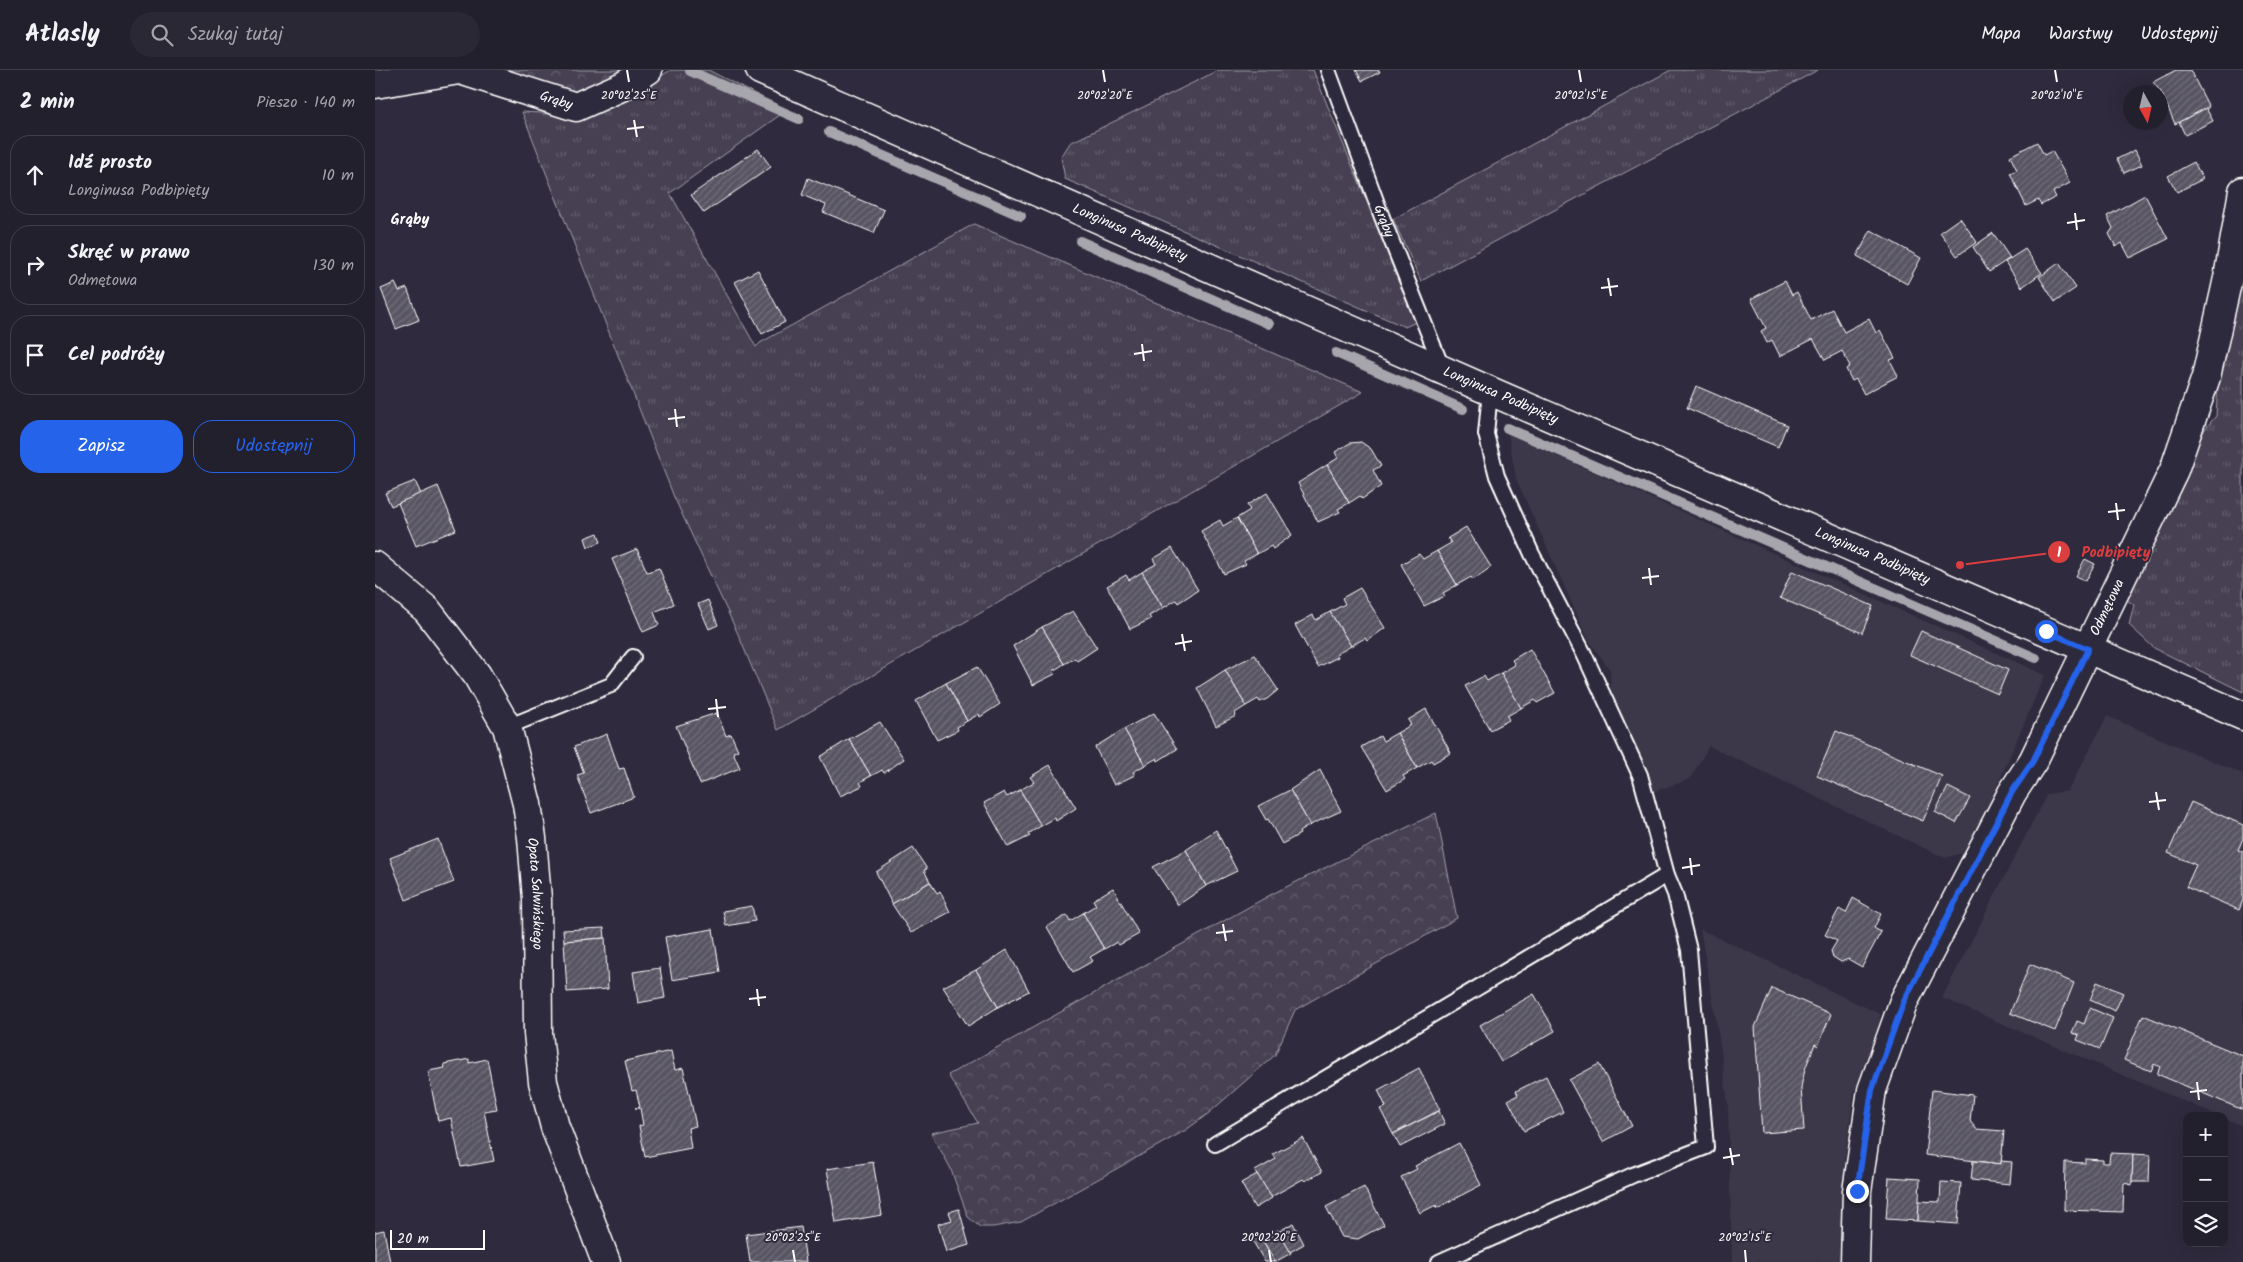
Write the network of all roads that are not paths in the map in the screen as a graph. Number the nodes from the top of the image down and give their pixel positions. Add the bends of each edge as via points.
1 (459, 70) edge
2 (648, 70) edge
3 (760, 70) edge
4 (1328, 70) edge
5 (375, 84) edge
6 (2243, 191) edge
7 (1444, 370) junction
8 (1491, 391) junction
9 (375, 566) edge
10 (2088, 649) junction
11 (633, 658) dead end
12 (2243, 716) edge
13 (507, 727) junction
14 (1667, 875) junction
15 (1215, 1144) dead end
16 (606, 1262) edge
17 (1439, 1262) edge
18 (1855, 1262) edge

1 - 2 street, Grąby via 576,107 623,86
1 - 5 street, Grąby
3 - 7 street, Longinusa Podbipięty
4 - 7 lane, Grąby via 1382,218
6 - 10 street, Odmętowa via 2228,278 2197,405 2174,470
7 - 8 street, Longinusa Podbipięty
8 - 10 street, Longinusa Podbipięty
8 - 14 lane via 1486,434 1497,476 1640,775
9 - 13 street, Opata Salwińskiego via 427,610 477,674
10 - 12 street, Longinusa Podbipięty
10 - 18 street, Odmętowa via 2033,761 2012,792 1904,1001 1872,1090 1857,1191
11 - 13 lane via 611,685
13 - 16 street, Opata Salwińskiego via 527,804 532,838 537,899 538,1033 543,1082 555,1126
14 - 15 lane
14 - 17 lane via 1689,950 1706,1147 1633,1174

